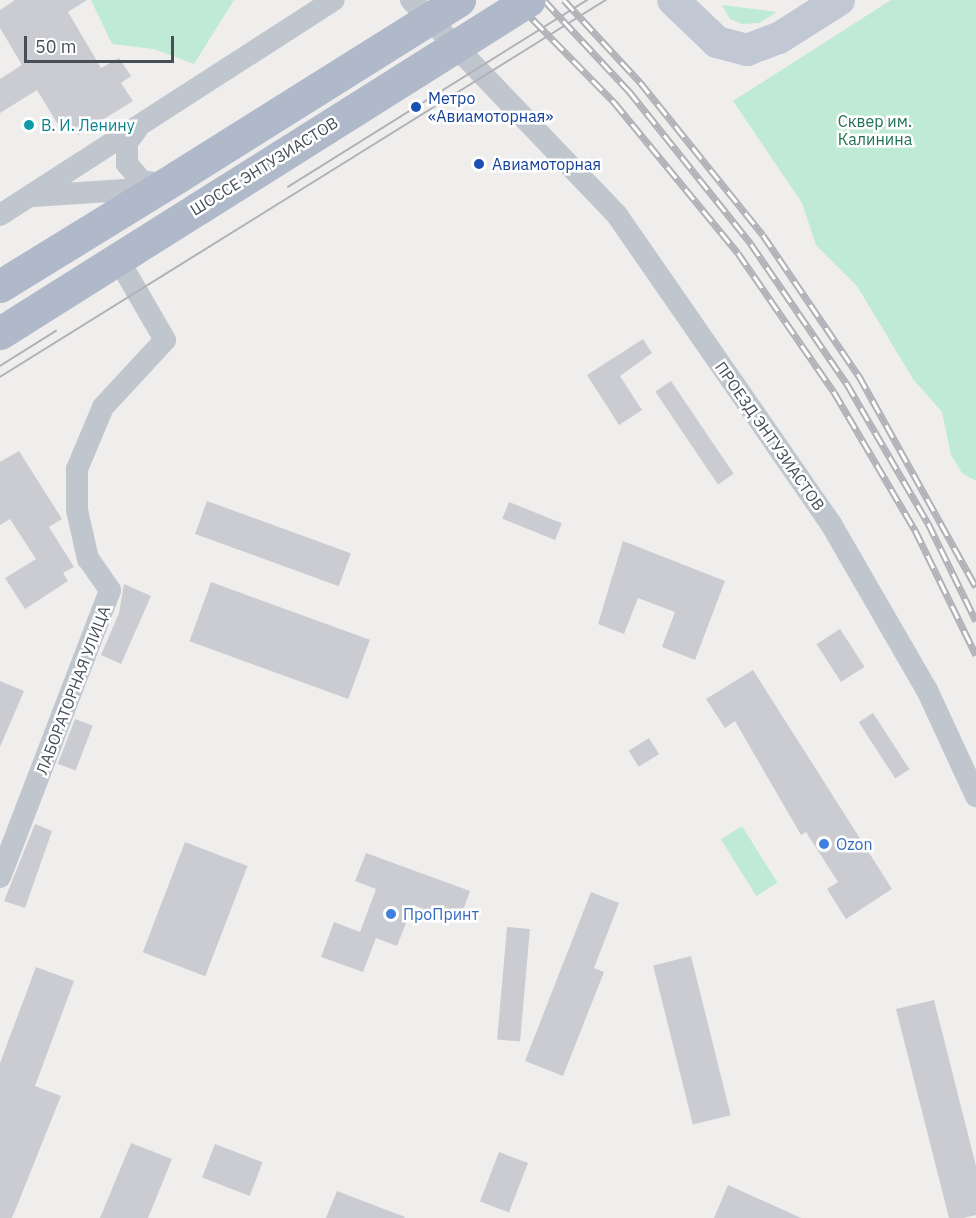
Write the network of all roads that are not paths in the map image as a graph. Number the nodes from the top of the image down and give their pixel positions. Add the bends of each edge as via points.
1 (334, 0) edge
2 (411, 0) edge
3 (459, 0) edge
4 (529, 0) edge
5 (673, 0) edge
6 (839, 0) edge
7 (140, 126) junction
8 (170, 182) junction
9 (30, 196) junction
10 (0, 215) edge
11 (118, 259) junction
12 (0, 286) edge
13 (0, 333) edge
14 (976, 796) edge
15 (0, 877) edge

1 - 7 street
2 - 14 street, ПРОЕЗД ЭНТУЗИАСТОВ via 617,215 831,524 927,690
3 - 8 main road, bridge
4 - 11 main road, ШОССЕ ЭНТУЗИАСТОВ, bridge
5 - 6 main road via 717,42 747,50 779,38
7 - 8 street via 127,143 127,164 152,184
7 - 9 street
8 - 9 street
8 - 12 main road
9 - 10 street
11 - 13 main road, ШОССЕ ЭНТУЗИАСТОВ
11 - 15 street, ЛАБОРАТОРНАЯ УЛИЦА via 165,340 103,407 77,469 77,510 88,559 110,590

